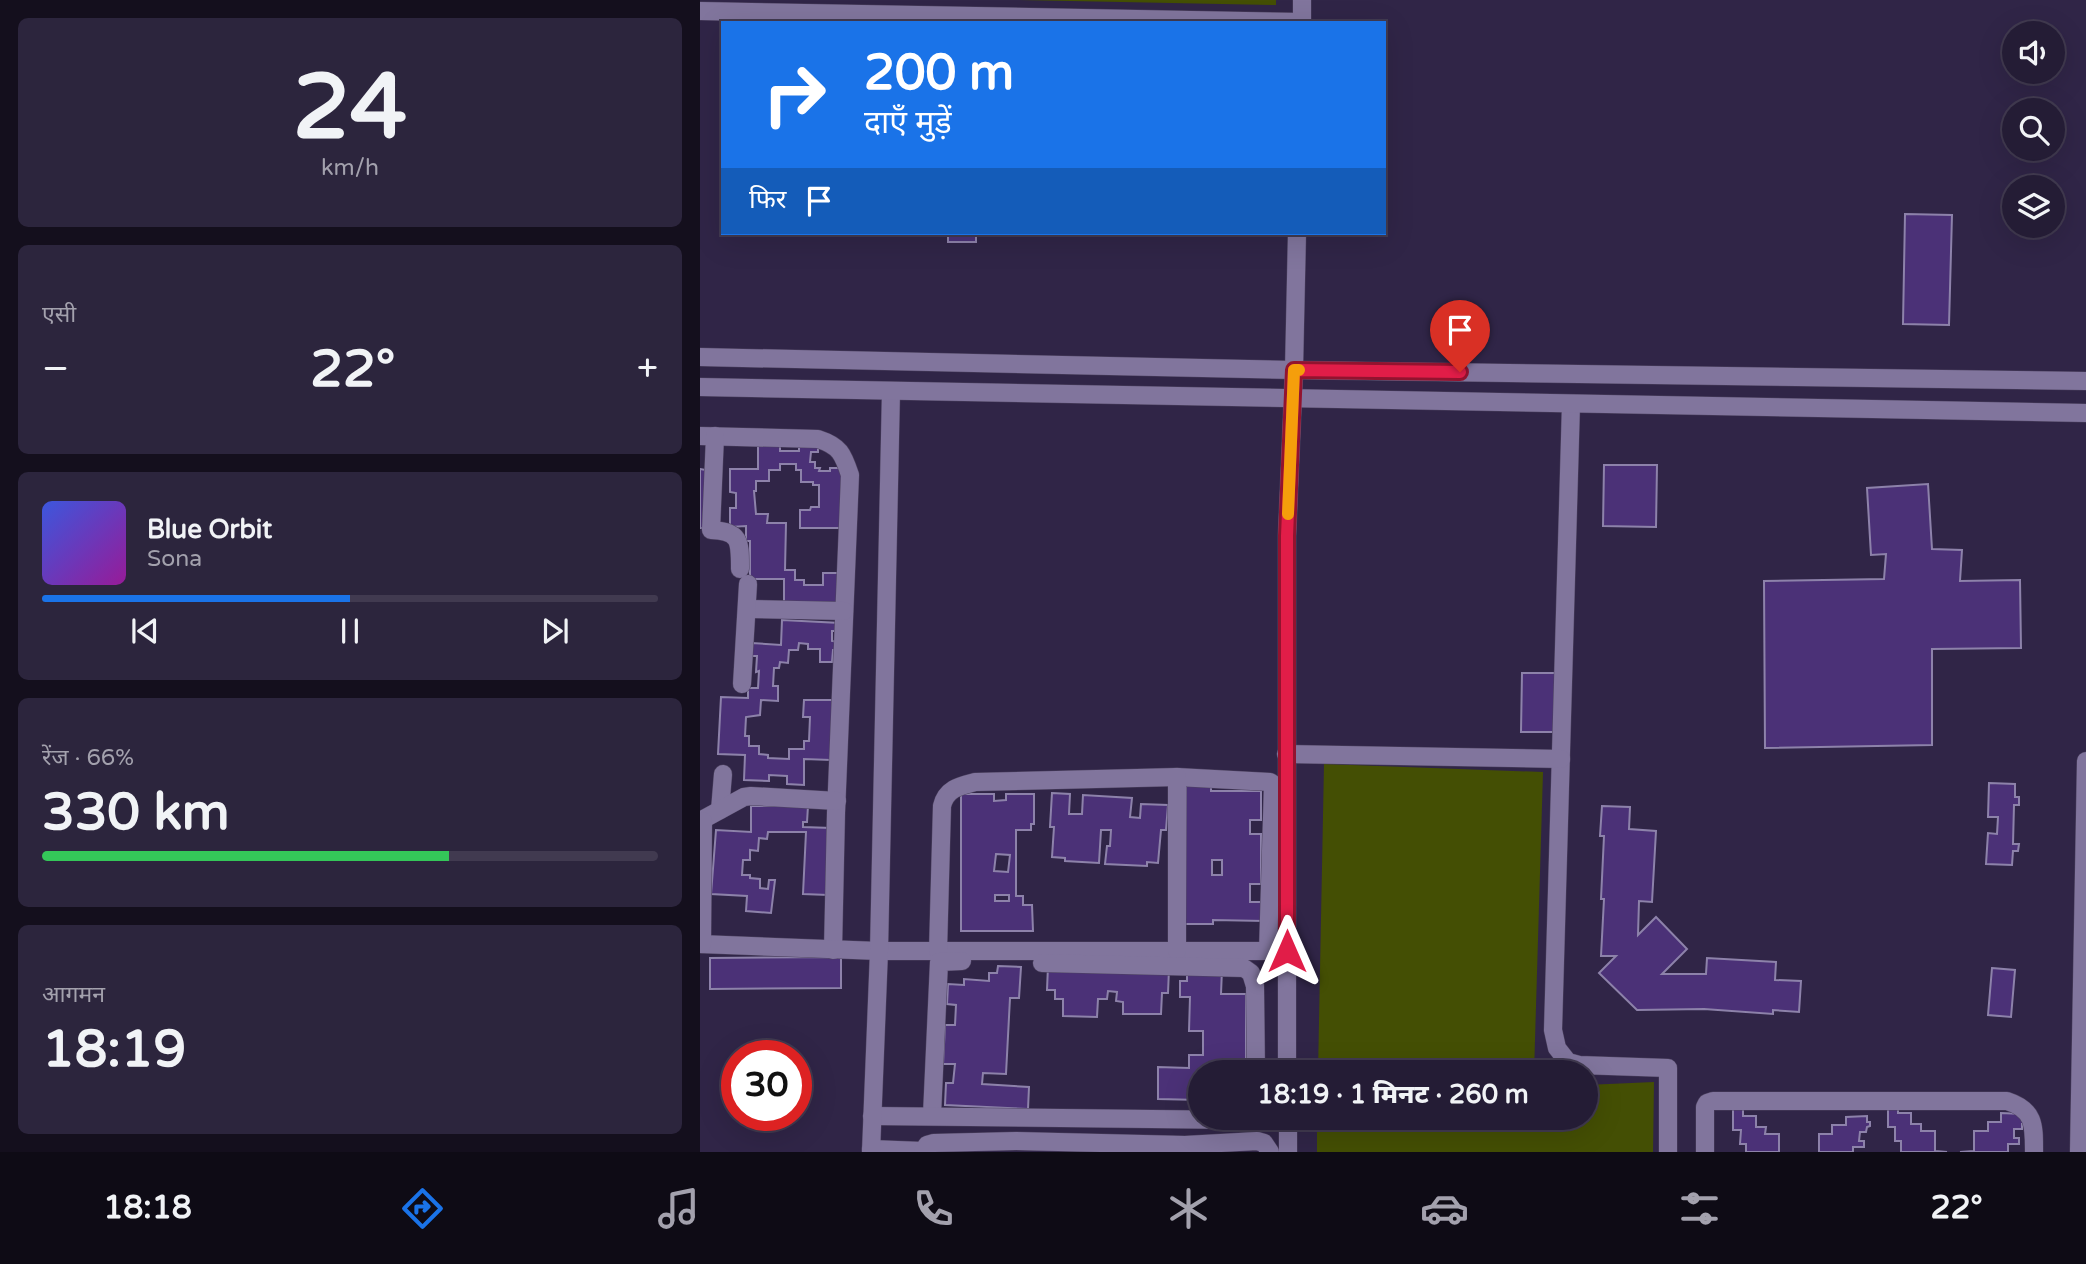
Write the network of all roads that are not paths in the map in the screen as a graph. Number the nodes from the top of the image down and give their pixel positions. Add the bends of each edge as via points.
1 (1302, 0) edge
2 (700, 11) edge
3 (1247, 21) edge
4 (1302, 21) edge
5 (1297, 235) edge
6 (700, 357) edge
7 (1294, 370) junction
8 (2086, 381) edge
9 (700, 387) edge
10 (891, 391) junction
11 (1293, 399) junction
12 (1571, 404) junction
13 (2086, 413) edge
14 (708, 436) edge
15 (705, 530) edge
16 (748, 609) junction
17 (844, 611) junction
18 (742, 684) dead end
19 (1286, 754) junction
20 (1561, 759) junction
21 (2086, 761) edge
22 (723, 774) dead end
23 (1177, 776) junction
24 (837, 800) junction
25 (720, 810) junction
26 (701, 821) edge
27 (701, 944) edge
28 (834, 950) junction
29 (1268, 950) junction
30 (879, 951) junction
31 (938, 951) junction
32 (1177, 951) junction
33 (1287, 951) junction
34 (1256, 1060) edge
35 (1287, 1060) edge
36 (932, 1115) junction
37 (872, 1116) junction
38 (1188, 1119) edge
39 (1287, 1130) edge
40 (998, 1147) edge
41 (1041, 1147) edge
42 (1205, 1148) edge
43 (871, 1151) edge
44 (923, 1152) edge
45 (1270, 1152) edge
46 (1288, 1152) edge
47 (1668, 1152) edge
48 (1705, 1152) edge
49 (2034, 1152) edge
50 (2079, 1152) edge

1 - 4 street
2 - 3 street
5 - 7 street
6 - 7 street
7 - 8 street
7 - 11 street
9 - 10 street
10 - 11 street
10 - 30 street
11 - 12 street
11 - 19 street
12 - 13 street
12 - 20 street
14 - 15 street
14 - 17 street via 818,439 832,443 844,456 850,475
15 - 16 street via 724,530 737,538
16 - 17 street
16 - 18 street
17 - 24 street
19 - 20 street
19 - 33 street
20 - 47 street via 1553,1030 1568,1062 1668,1068
21 - 50 street
22 - 25 street
23 - 29 street via 1273,783
23 - 31 street via 975,782 950,791 942,806
23 - 32 street
24 - 25 street via 751,796
24 - 28 street
25 - 26 street
26 - 27 street
27 - 28 street
28 - 30 street
29 - 32 street
29 - 33 street
30 - 31 street
30 - 37 street
31 - 32 street
33 - 35 street
34 - 36 street via 1255,986 1251,972 1244,968 943,961 939,962
36 - 37 street
36 - 38 street
37 - 43 street
39 - 46 street
40 - 41 street
40 - 44 street via 934,1143
41 - 42 street
42 - 45 street via 1257,1142
43 - 44 street
48 - 49 street via 1705,1107 1713,1101 2007,1101 2030,1116

